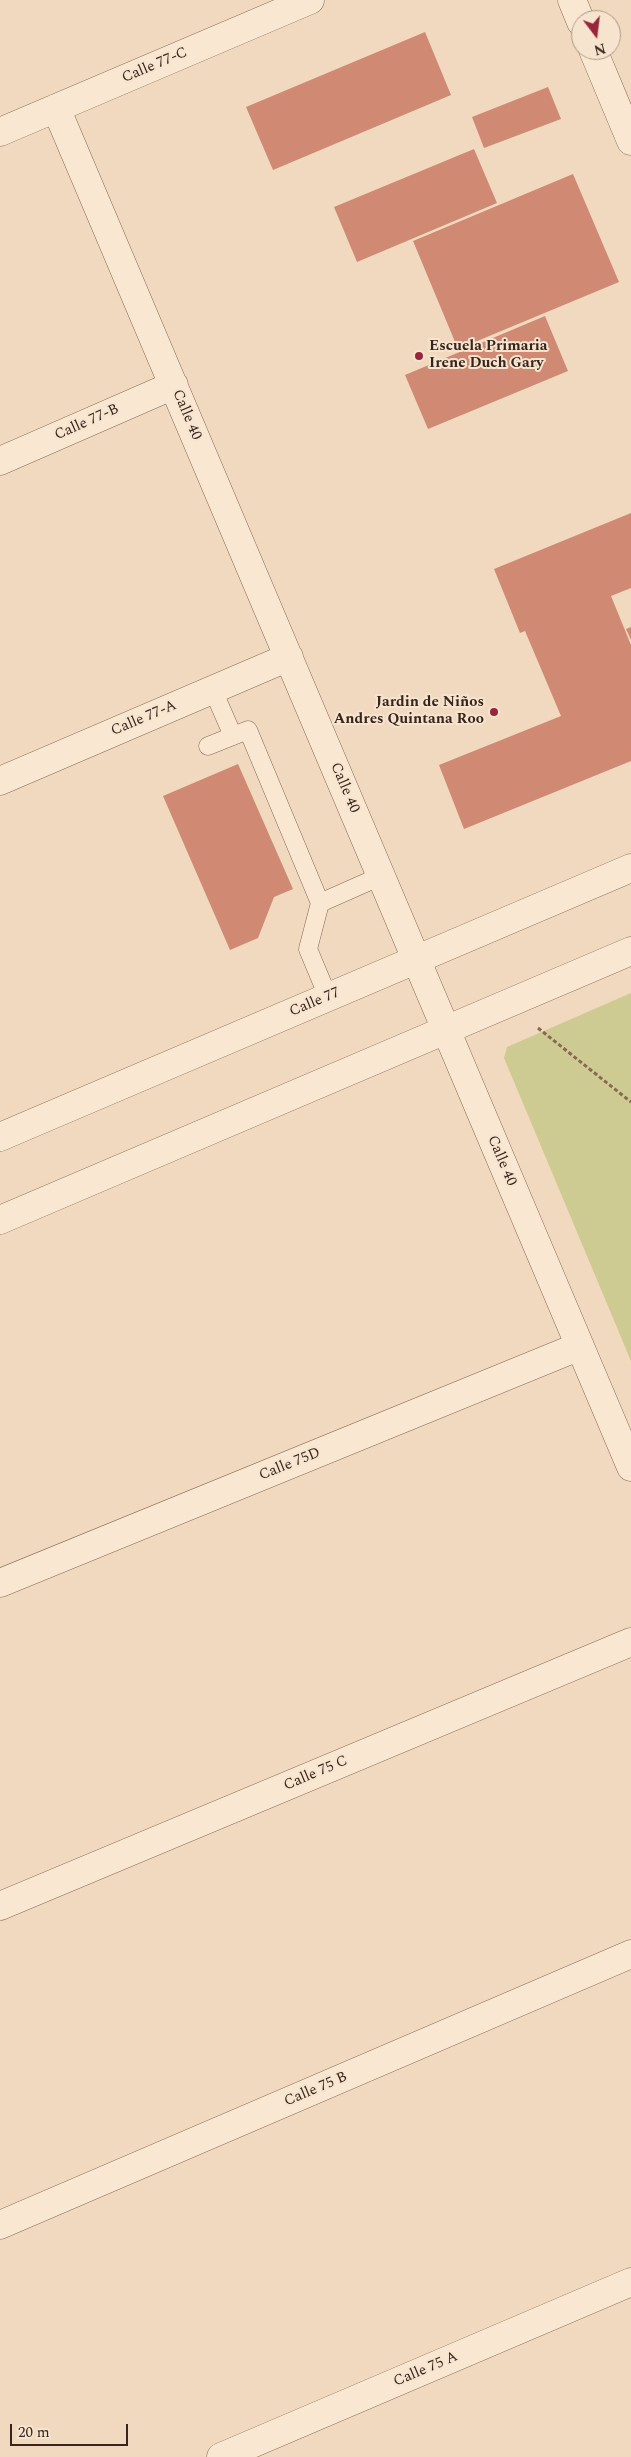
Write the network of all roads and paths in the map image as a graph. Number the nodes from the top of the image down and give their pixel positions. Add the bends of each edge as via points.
1 (310, 0) edge
2 (597, 60) edge
3 (56, 108) junction
4 (0, 132) edge
5 (631, 141) edge
6 (174, 385) junction
7 (0, 461) edge
8 (289, 657) junction
9 (213, 690) junction
10 (233, 736) junction
11 (208, 746) dead end
12 (0, 781) edge
13 (631, 868) edge
14 (381, 876) junction
15 (320, 903) junction
16 (631, 951) edge
17 (416, 960) junction
18 (328, 997) junction
19 (532, 1024) dead end
20 (446, 1030) junction
21 (631, 1102) edge
22 (0, 1137) edge
23 (0, 1220) edge
24 (580, 1346) junction
25 (631, 1467) edge
26 (0, 1583) edge
27 (631, 1642) edge
28 (0, 1906) edge
29 (631, 1954) edge
30 (0, 2225) edge
31 (631, 2282) edge
32 (221, 2457) edge

1 - 3 street, Calle 77-C
2 - 5 street
3 - 4 street, Calle 77-C
3 - 6 street, Calle 40
6 - 7 street, Calle 77-B
6 - 8 street, Calle 40
8 - 9 street, Calle 77-A
8 - 14 street, Calle 40
9 - 10 lane
9 - 12 street, Calle 77-A
10 - 11 lane
10 - 15 lane via 248,730
13 - 17 street, Calle 77
14 - 15 lane
14 - 17 street, Calle 40
15 - 18 lane via 308,949
16 - 20 street
17 - 18 street, Calle 77
17 - 20 street, Calle 40
18 - 22 street, Calle 77
19 - 21 path
20 - 23 street
20 - 24 street, Calle 40
24 - 25 street, Calle 40
24 - 26 street, Calle 75D
27 - 28 street, Calle 75 C
29 - 30 street, Calle 75 B
31 - 32 street, Calle 75 A

